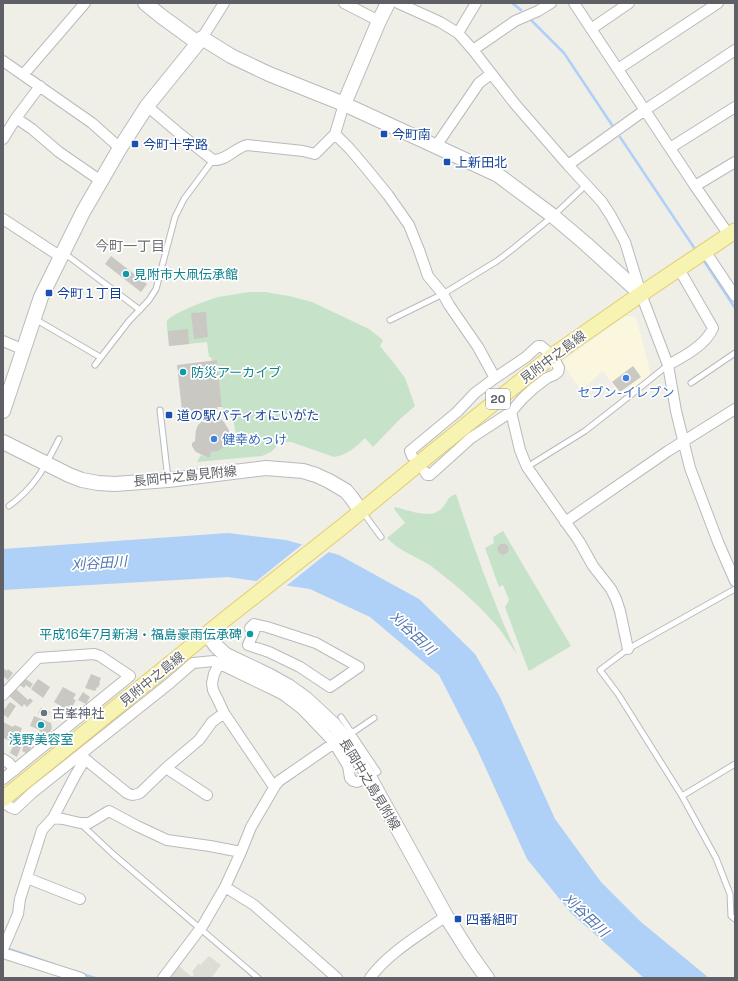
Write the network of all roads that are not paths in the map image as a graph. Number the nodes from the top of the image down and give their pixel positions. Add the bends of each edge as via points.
1 (85, 3) edge
2 (146, 3) edge
3 (224, 3) edge
4 (344, 3) edge
5 (388, 3) edge
6 (398, 3) edge
7 (476, 3) edge
8 (551, 3) edge
9 (574, 3) edge
10 (630, 3) edge
11 (718, 3) edge
12 (379, 21) junction
13 (591, 29) junction
14 (458, 33) junction
15 (200, 41) junction
16 (473, 50) junction
17 (735, 50) edge
18 (3, 61) edge
19 (618, 70) junction
20 (491, 74) junction
21 (23, 75) junction
22 (40, 86) junction
23 (344, 104) junction
24 (147, 106) junction
25 (735, 107) edge
26 (645, 110) junction
27 (16, 118) junction
28 (336, 134) junction
29 (3, 139) edge
30 (436, 146) junction
31 (120, 148) junction
32 (670, 148) junction
33 (214, 160) junction
34 (735, 162) edge
35 (568, 165) junction
36 (100, 181) junction
37 (586, 185) junction
38 (695, 186) junction
39 (553, 216) junction
40 (3, 219) edge
41 (732, 233) edge
42 (705, 251) junction
43 (62, 255) junction
44 (678, 269) junction
45 (443, 294) junction
46 (641, 294) junction
47 (735, 295) edge
48 (140, 310) junction
49 (34, 319) junction
50 (390, 320) dead end
51 (3, 341) edge
52 (24, 350) junction
53 (735, 353) edge
54 (552, 356) junction
55 (100, 357) junction
56 (96, 364) dead end
57 (668, 365) junction
58 (495, 378) junction
59 (691, 383) dead end
60 (735, 409) edge
61 (160, 410) dead end
62 (3, 411) edge
63 (511, 412) junction
64 (59, 439) dead end
65 (3, 442) edge
66 (683, 442) junction
67 (412, 456) dead end
68 (46, 464) junction
69 (527, 467) junction
70 (425, 472) dead end
71 (168, 480) junction
72 (9, 506) dead end
73 (361, 511) junction
74 (565, 522) junction
75 (381, 537) dead end
76 (735, 581) edge
77 (735, 589) edge
78 (207, 634) junction
79 (628, 649) junction
80 (219, 664) junction
81 (359, 667) joint
82 (3, 695) edge
83 (224, 713) junction
84 (341, 717) dead end
85 (374, 718) dead end
86 (342, 737) junction
87 (83, 757) junction
88 (3, 759) edge
89 (735, 764) edge
90 (166, 768) junction
91 (15, 770) junction
92 (3, 779) edge
93 (274, 787) junction
94 (207, 795) dead end
95 (682, 796) junction
96 (3, 799) edge
97 (3, 802) edge
98 (53, 818) junction
99 (80, 823) junction
100 (241, 852) junction
101 (27, 878) junction
102 (225, 887) junction
103 (80, 899) dead end
104 (446, 916) junction
105 (735, 919) edge
106 (200, 929) junction
107 (3, 949) edge
108 (3, 953) edge
109 (81, 978) edge
110 (163, 978) edge
111 (258, 978) edge
112 (337, 978) edge
113 (370, 978) edge
114 (487, 978) edge

1 - 21 street
2 - 15 street
3 - 15 street
4 - 12 street
5 - 12 street
6 - 14 street
7 - 14 street
8 - 16 street via 515,21
9 - 13 street
10 - 13 street
11 - 19 street
12 - 23 street
13 - 19 street
14 - 16 street
15 - 23 street via 269,74
15 - 24 street
16 - 20 street
17 - 26 street
18 - 21 street
19 - 26 street
20 - 30 street via 479,83
20 - 35 street
21 - 22 street
22 - 27 street
22 - 31 street via 92,123
23 - 28 street
23 - 30 street
24 - 31 street
24 - 33 street
25 - 32 street
26 - 32 street
26 - 35 street
27 - 29 street
27 - 36 street
28 - 33 street via 315,154 246,145 219,160
28 - 45 street via 388,195 409,225 428,276
30 - 39 street via 498,174
31 - 36 street
32 - 38 street
33 - 48 lane via 184,198 175,217 156,289
34 - 38 street
35 - 37 street
36 - 43 street
37 - 39 lane
37 - 46 street via 602,202 625,242
38 - 41 street
39 - 45 lane via 497,261
39 - 46 street
40 - 43 street
41 - 42 main road, 見附中之島線 / 20
42 - 44 main road, 見附中之島線 / 20
42 - 47 street
43 - 48 lane
43 - 49 street via 41,297
44 - 46 main road, 見附中之島線 / 20
44 - 57 street via 713,328 710,335 688,354
45 - 50 lane
45 - 58 street
46 - 54 main road, 見附中之島線 / 20
46 - 57 street
48 - 55 lane
49 - 52 street
49 - 55 lane
51 - 52 street
52 - 62 street
53 - 59 lane
54 - 58 street via 538,346
54 - 63 street via 559,368 558,372 534,388
54 - 73 main road, 見附中之島線 / 20
55 - 56 lane
57 - 66 street
57 - 69 lane via 585,431
58 - 67 street via 410,451
60 - 66 street
61 - 71 lane
63 - 69 street
63 - 70 street via 471,438 430,475
64 - 68 lane
65 - 68 street, 長岡中之島見附線
66 - 74 street
66 - 76 street via 690,468
68 - 71 street, 長岡中之島見附線 via 82,480 98,483
68 - 72 lane via 33,484
69 - 74 street
71 - 73 street, 長岡中之島見附線 via 266,468 303,471 346,491
73 - 75 lane
73 - 78 main road, 20
74 - 79 street via 616,599
77 - 79 lane
78 - 86 street, 長岡中之島見附線 via 226,655 270,676 306,699 334,725
78 - 96 main road, 見附中之島線 / 20
79 - 95 lane via 600,670
80 - 83 street via 212,683
80 - 86 street via 285,696 325,732
80 - 87 street via 214,661 192,663 148,698
81 - 81 street via 330,687 300,667 248,645 254,632 250,628 254,624 316,643
82 - 91 street via 38,658 94,654 131,678
83 - 90 street via 212,722 200,740
83 - 93 street
84 - 86 lane
85 - 86 lane
86 - 93 street
86 - 104 street, 長岡中之島見附線 via 369,777
87 - 90 street via 131,795 140,794
87 - 97 street via 32,793 15,809
87 - 98 street
88 - 91 street
89 - 95 lane
90 - 94 street
91 - 92 street
93 - 100 street via 251,827
95 - 105 lane via 716,858 730,894 731,916
98 - 99 street
98 - 101 street via 42,830
99 - 100 street via 89,823 109,811 167,840
99 - 106 lane
100 - 102 street
101 - 103 street
101 - 107 street via 18,914
102 - 106 street
102 - 112 street via 254,905
104 - 113 street via 396,952 377,968
104 - 114 street, 長岡中之島見附線
106 - 110 street
106 - 111 lane
108 - 109 street

